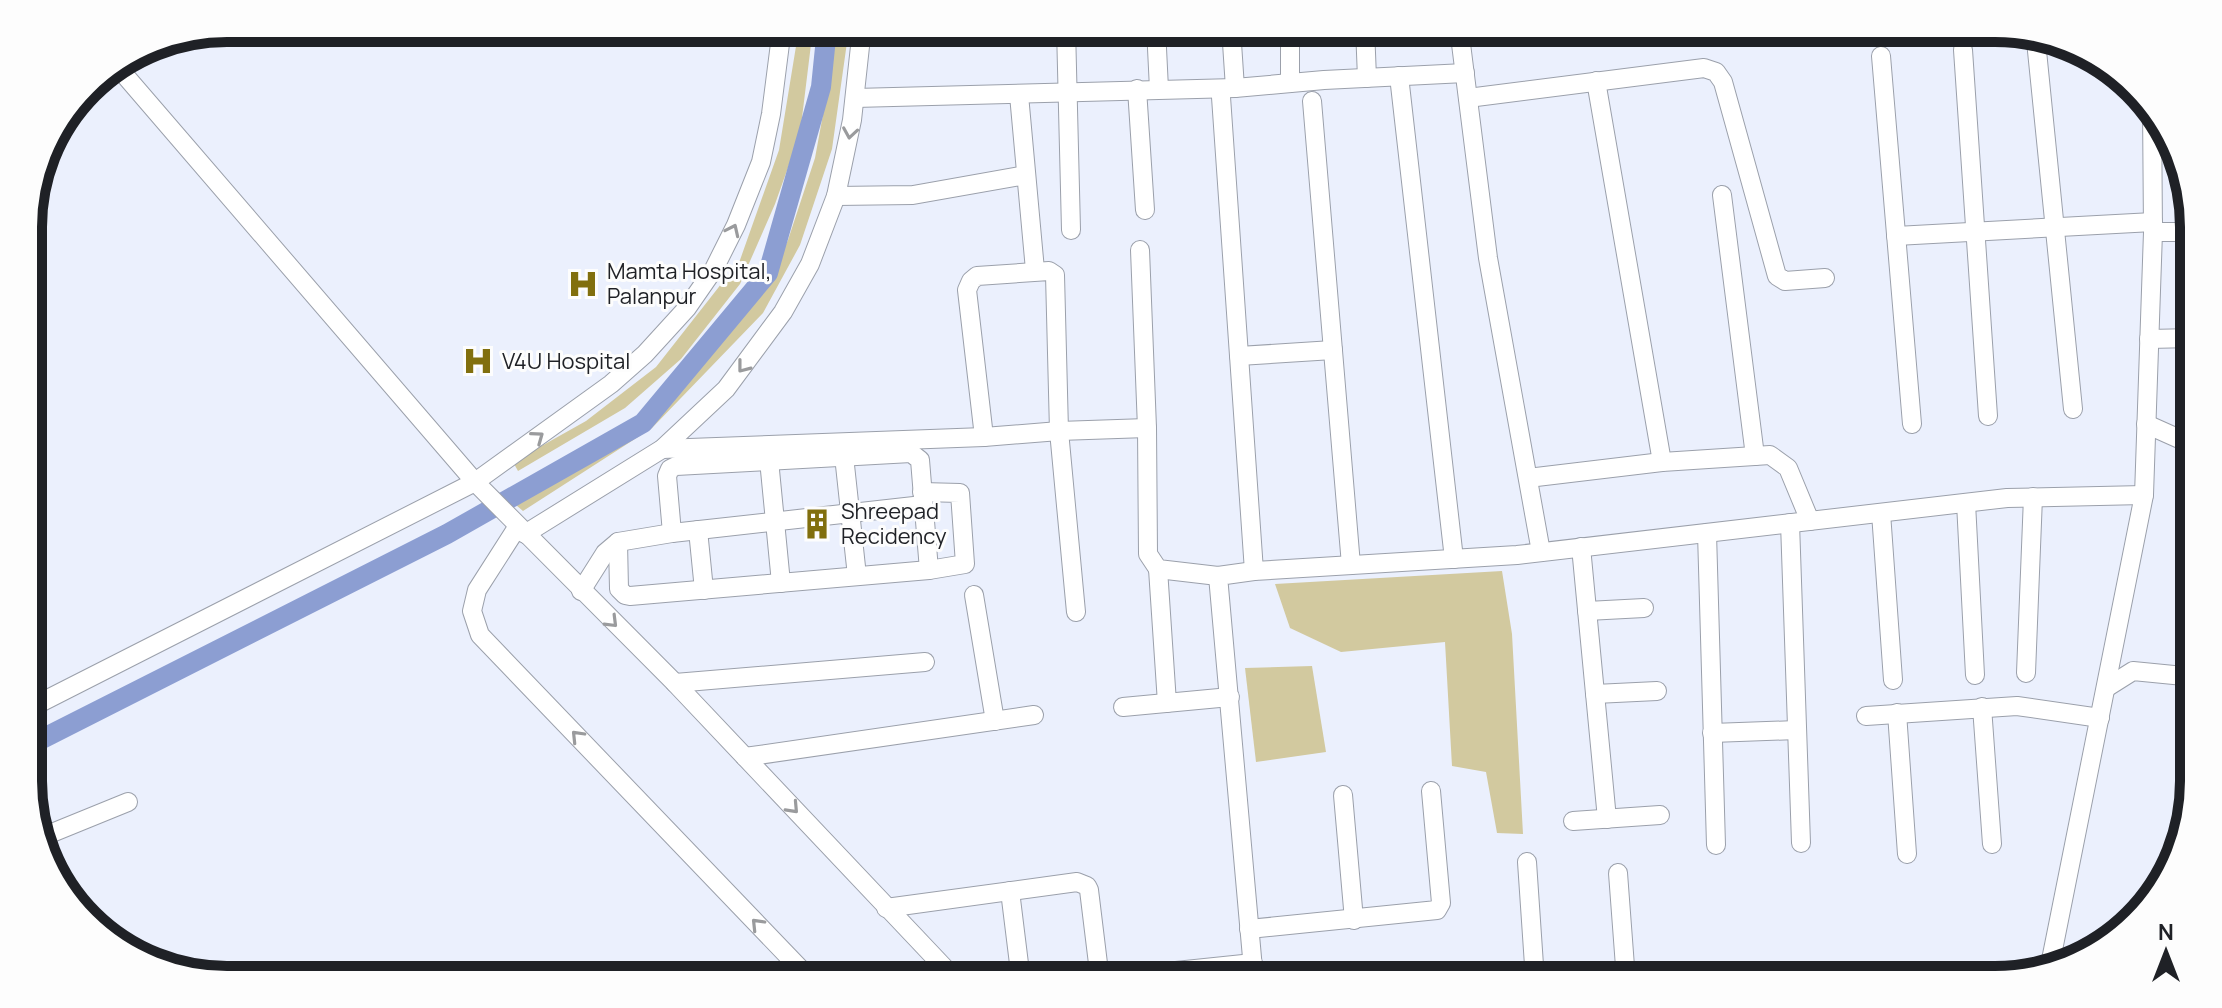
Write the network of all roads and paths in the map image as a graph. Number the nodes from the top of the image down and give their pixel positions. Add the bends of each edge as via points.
1 (780, 42) edge
2 (861, 42) edge
3 (1067, 42) edge
4 (1157, 42) edge
5 (1230, 42) edge
6 (1290, 42) edge
7 (1366, 42) edge
8 (1461, 42) edge
9 (2037, 47) edge
10 (1963, 50) dead end
11 (1881, 56) dead end
12 (1465, 73) junction
13 (123, 74) edge
14 (1399, 76) junction
15 (1367, 78) junction
16 (1596, 81) junction
17 (1290, 83) junction
18 (1137, 89) junction
19 (1159, 89) junction
20 (1228, 92) junction
21 (1069, 93) junction
22 (1019, 95) junction
23 (855, 98) junction
24 (1468, 98) junction
25 (1312, 101) dead end
26 (2152, 130) edge
27 (1026, 175) junction
28 (1722, 195) dead end
29 (836, 196) junction
30 (1145, 210) dead end
31 (2055, 227) junction
32 (2153, 227) junction
33 (1071, 230) dead end
34 (2180, 230) edge
35 (1975, 232) junction
36 (1896, 236) junction
37 (1140, 250) dead end
38 (1035, 270) junction
39 (1825, 278) dead end
40 (2180, 338) edge
41 (2149, 339) junction
42 (1333, 350) junction
43 (1239, 356) junction
44 (2073, 409) dead end
45 (1988, 416) dead end
46 (1912, 424) dead end
47 (2146, 424) junction
48 (1147, 428) junction
49 (1059, 431) junction
50 (984, 437) junction
51 (2180, 439) edge
52 (662, 449) junction
53 (844, 456) junction
54 (1755, 456) junction
55 (769, 460) junction
56 (1662, 462) junction
57 (1528, 478) junction
58 (481, 487) junction
59 (2144, 495) junction
60 (2033, 497) junction
61 (923, 498) junction
62 (1966, 503) junction
63 (850, 513) junction
64 (1881, 513) junction
65 (1810, 521) junction
66 (775, 523) junction
67 (1790, 523) junction
68 (521, 530) junction
69 (698, 530) junction
70 (672, 533) junction
71 (1707, 533) junction
72 (618, 542) junction
73 (1581, 547) junction
74 (1541, 552) junction
75 (1454, 559) junction
76 (1351, 565) junction
77 (1158, 569) junction
78 (929, 570) junction
79 (1254, 571) junction
80 (857, 576) junction
81 (1218, 576) junction
82 (781, 583) junction
83 (704, 590) junction
84 (581, 591) junction
85 (974, 595) dead end
86 (1644, 608) dead end
87 (1587, 611) junction
88 (1076, 612) dead end
89 (925, 662) dead end
90 (2026, 673) dead end
91 (1975, 675) dead end
92 (2180, 676) edge
93 (1893, 680) dead end
94 (675, 683) junction
95 (2106, 688) junction
96 (1657, 691) dead end
97 (1595, 694) junction
98 (1230, 697) junction
99 (42, 702) edge
100 (1167, 703) junction
101 (1123, 707) dead end
102 (1982, 707) junction
103 (1897, 713) junction
104 (1034, 715) dead end
105 (1866, 716) dead end
106 (2100, 718) junction
107 (995, 721) junction
108 (1797, 730) junction
109 (1712, 733) junction
110 (745, 757) junction
111 (1431, 791) dead end
112 (1343, 795) dead end
113 (128, 802) dead end
114 (1660, 815) dead end
115 (1607, 819) junction
116 (1573, 821) dead end
117 (50, 834) edge
118 (1801, 843) dead end
119 (1992, 844) dead end
120 (1716, 845) dead end
121 (1907, 854) dead end
122 (1527, 862) dead end
123 (1618, 873) dead end
124 (1010, 891) junction
125 (886, 908) junction
126 (1354, 920) junction
127 (1249, 929) junction
128 (2052, 957) edge
129 (798, 966) edge
130 (942, 966) edge
131 (1019, 966) edge
132 (1098, 966) edge
133 (1252, 966) edge
134 (1534, 966) edge
135 (1625, 966) edge

58 -> 1 street via 611,384 667,330 714,269 761,162
2 - 23 street
3 - 21 street
4 - 19 street
5 - 20 street
6 - 17 street
7 - 15 street
8 - 12 street
9 - 31 street
10 - 35 street
11 - 36 street
12 - 14 street
12 - 24 street
13 - 58 street
14 - 15 street
14 - 75 street
15 - 17 street
16 - 24 street
16 - 39 street via 1704,68 1716,72 1777,276 1785,281
16 - 56 street
17 - 20 street
18 - 19 street
18 - 21 street
18 - 30 street
19 - 20 street
20 - 43 street
21 - 22 street
21 - 33 street
22 - 23 street
22 - 27 street
23 -> 29 street
24 - 57 street via 1488,258
25 - 42 street
26 - 32 street
27 - 29 street via 913,195
27 - 38 street
28 - 54 street
29 -> 52 street via 810,264 783,312 726,389
31 - 32 street
31 - 35 street
31 - 44 street
32 - 34 street
32 - 41 street
35 - 36 street
35 - 45 street
36 - 46 street
37 - 48 street
38 - 49 street via 1055,275
38 - 50 street via 977,276 967,290
40 - 41 street
41 - 47 street
42 - 43 street
42 - 76 street
43 - 79 street
47 - 51 street
47 - 59 street
48 - 49 street
48 - 77 street via 1148,554
49 - 50 street
49 - 88 street
50 - 52 street
52 - 68 street
53 - 55 street
53 - 61 street via 911,453 920,460
53 - 63 street
54 - 56 street
54 - 65 street via 1770,455 1788,468
55 - 66 street
55 - 70 street via 670,469
56 - 57 street
57 - 74 street
58 - 68 street
58 - 99 street
59 - 60 street
59 - 95 street
60 - 62 street
60 - 90 street
61 - 63 street
61 - 78 street
61 - 78 street via 954,491 962,499 965,564
62 - 64 street
62 - 91 street
63 - 66 street
63 - 80 street
64 - 65 street
64 - 93 street
65 - 67 street
66 - 69 street
66 - 82 street
67 - 71 street
67 - 108 street
68 - 84 street
129 -> 68 street via 480,635 472,611 477,590
69 - 70 street
69 - 83 street
70 - 72 street
71 - 73 street
71 - 109 street
72 - 83 street via 619,589 625,595
72 - 84 street
73 - 74 street
73 - 87 street
74 - 75 street
75 - 76 street
76 - 79 street
77 - 81 street
77 - 100 street
78 - 80 street
79 - 81 street
80 - 82 street
81 - 98 street
82 - 83 street
84 -> 94 street
85 - 107 street
86 - 87 street
87 - 97 street
89 - 94 street
92 - 95 street via 2133,671
94 - 110 street
95 - 106 street
96 - 97 street
97 - 115 street
98 - 100 street
98 - 127 street
100 - 101 street
102 - 103 street
102 - 106 street via 2025,706
102 - 119 street
103 - 105 street
103 - 121 street
104 - 107 street
106 - 128 street
107 - 110 street
108 - 109 street
108 - 118 street
109 - 120 street
110 -> 125 street
111 - 126 street via 1441,903 1437,910
112 - 126 street
113 - 117 street
114 - 115 street
115 - 116 street
122 - 134 street
123 - 135 street
124 - 125 street
124 - 131 street
124 - 132 street via 1077,882 1087,886
125 - 130 street
126 - 127 street
127 - 133 street

